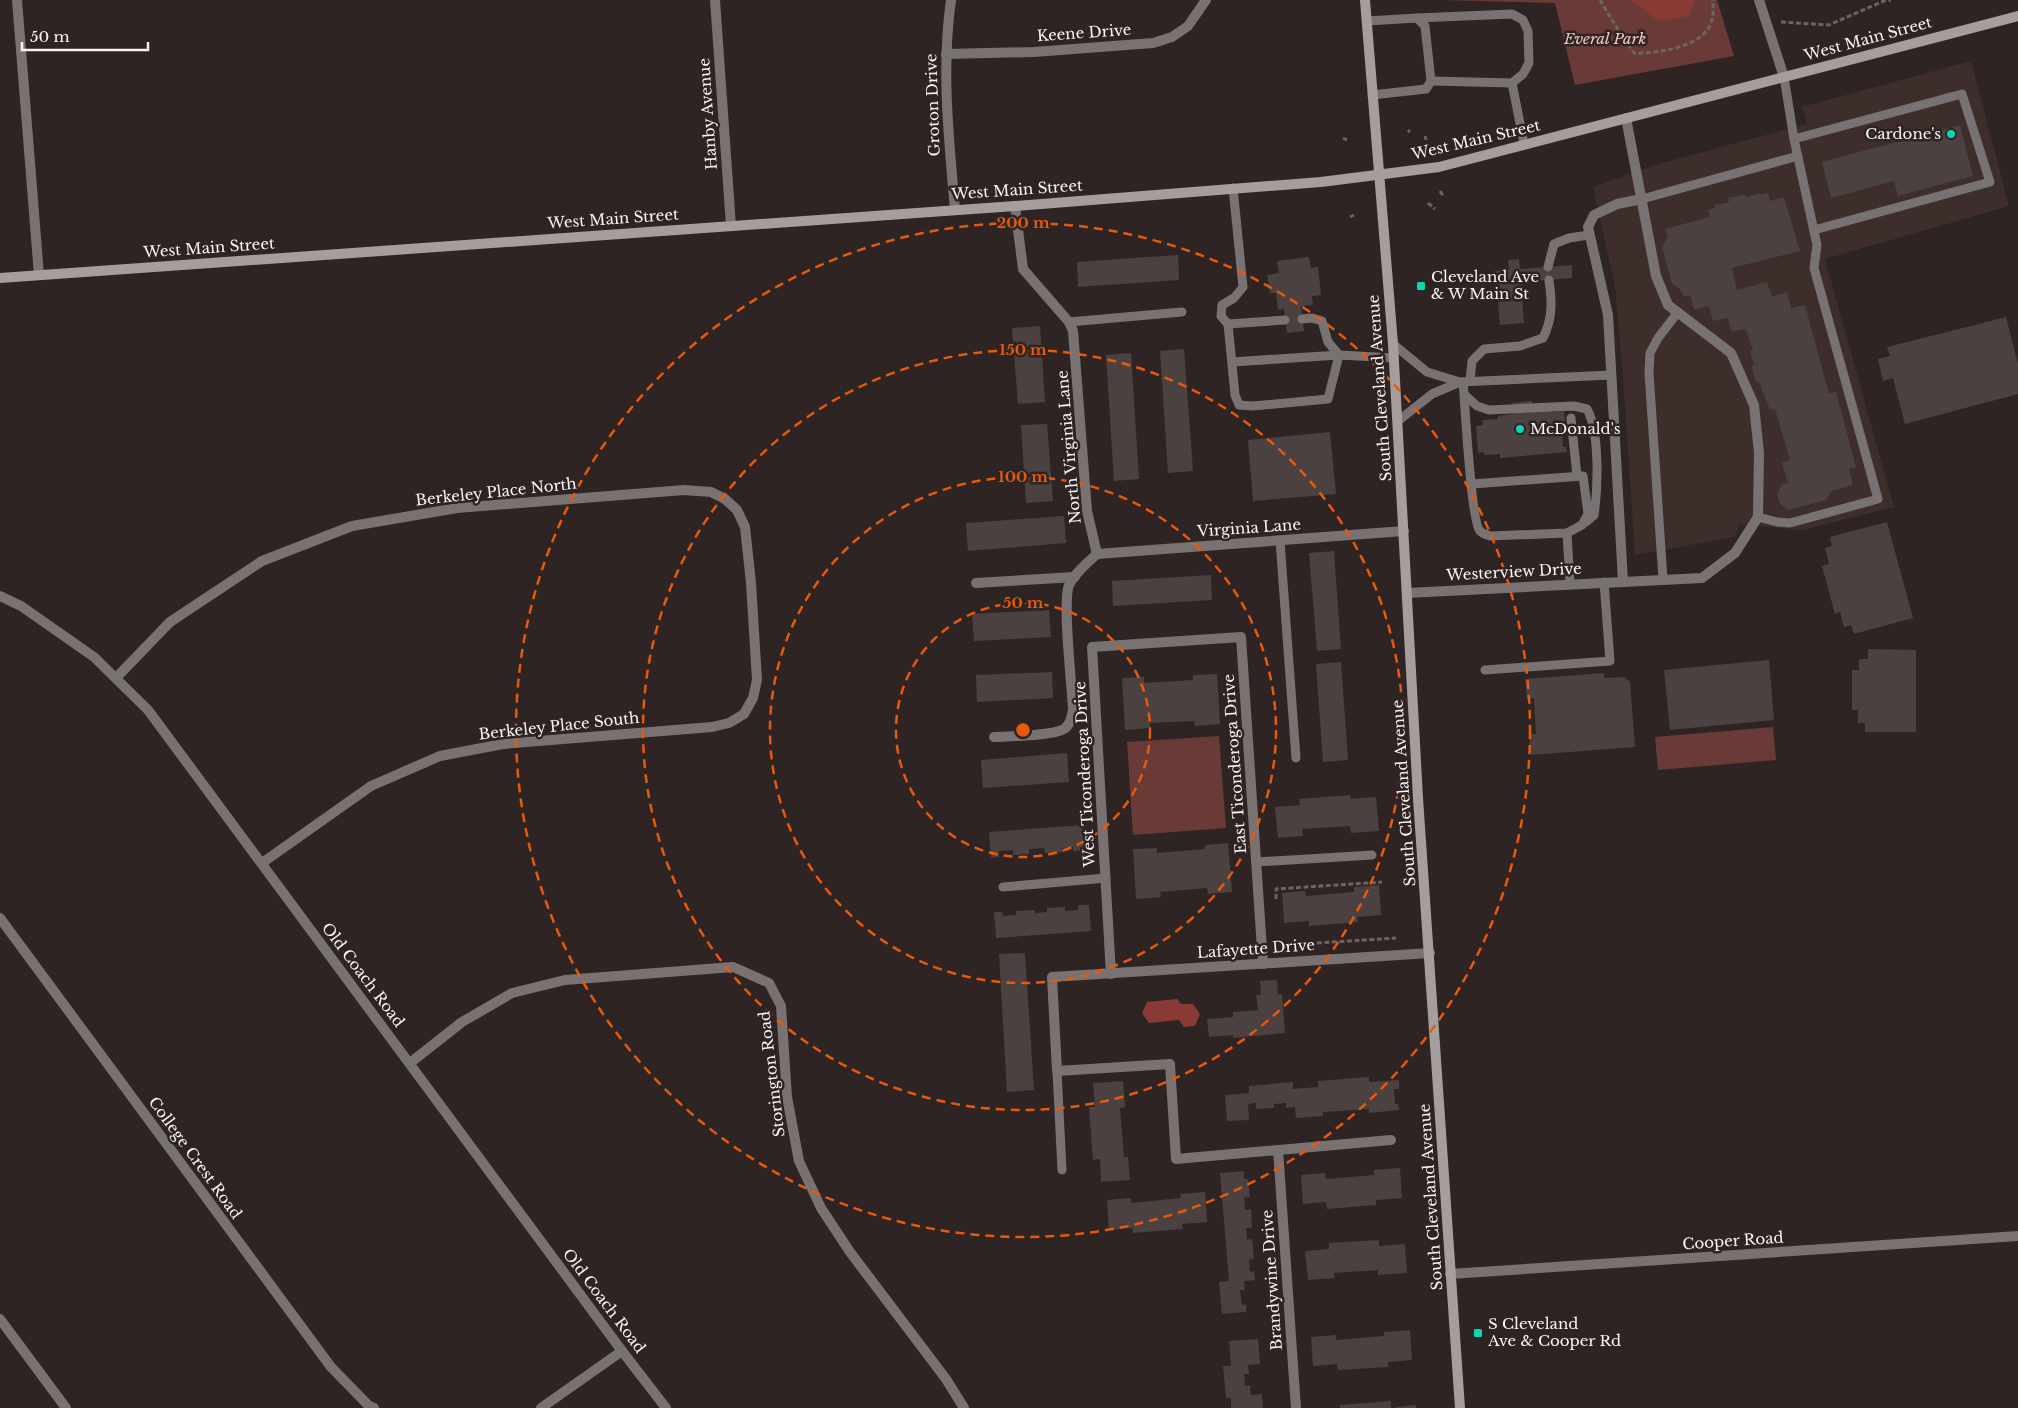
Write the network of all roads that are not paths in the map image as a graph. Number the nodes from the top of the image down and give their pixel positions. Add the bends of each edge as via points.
1 (17, 0) edge
2 (714, 0) edge
3 (951, 0) edge
4 (1206, 0) edge
5 (1365, 0) edge
6 (1759, 0) edge
7 (2018, 16) edge
8 (1417, 18) junction
9 (1367, 21) junction
10 (946, 54) junction
11 (1784, 77) junction
12 (1431, 81) junction
13 (1512, 83) junction
14 (1372, 95) junction
15 (1626, 118) junction
16 (1794, 139) junction
17 (1524, 144) junction
18 (1798, 156) junction
19 (1378, 175) junction
20 (1234, 188) junction
21 (1642, 199) junction
22 (1015, 206) junction
23 (954, 210) junction
24 (731, 226) junction
25 (1814, 230) junction
26 (1590, 235) junction
27 (1548, 267) dead end
28 (39, 275) junction
29 (0, 278) edge
30 (1549, 280) dead end
31 (1182, 312) dead end
32 (1678, 312) junction
33 (1302, 319) dead end
34 (1285, 320) dead end
35 (1069, 322) junction
36 (1228, 324) junction
37 (1393, 344) junction
38 (1339, 355) junction
39 (1394, 358) junction
40 (1232, 362) junction
41 (1611, 375) junction
42 (1465, 382) junction
43 (1465, 395) junction
44 (1571, 418) dead end
45 (1398, 421) junction
46 (1577, 476) junction
47 (1472, 484) junction
48 (1758, 516) junction
49 (1582, 525) junction
50 (1404, 531) junction
51 (1567, 533) junction
52 (1280, 541) junction
53 (1097, 554) junction
54 (1075, 576) junction
55 (1663, 580) junction
56 (1604, 582) junction
57 (1623, 582) junction
58 (976, 583) dead end
59 (1570, 584) junction
60 (1407, 593) junction
61 (0, 596) edge
62 (752, 604) joint
63 (1166, 642) joint
64 (1485, 670) dead end
65 (116, 678) junction
66 (994, 737) dead end
67 (1296, 758) dead end
68 (1372, 855) dead end
69 (1256, 862) junction
70 (262, 863) junction
71 (1106, 878) junction
72 (1003, 887) dead end
73 (0, 918) edge
74 (1430, 953) junction
75 (1263, 964) junction
76 (1111, 974) junction
77 (410, 1063) junction
78 (1057, 1071) junction
79 (1392, 1140) dead end
80 (1278, 1150) junction
81 (1062, 1170) dead end
82 (2018, 1236) edge
83 (1450, 1274) junction
84 (0, 1319) edge
85 (622, 1351) junction
86 (66, 1408) edge
87 (374, 1408) edge
88 (541, 1408) edge
89 (666, 1408) edge
90 (964, 1408) edge
91 (1296, 1408) edge
92 (1460, 1408) edge

1 - 28 street
2 - 24 street, Hanby Avenue
3 - 10 street, Groton Drive
4 - 10 street, Keene Drive via 1188,26 1153,44
5 - 9 main road, South Cleveland Avenue
6 - 11 street
7 - 11 main road, West Main Street
8 - 9 lane
8 - 12 lane via 1424,26
8 - 13 lane via 1512,14 1523,20 1528,31 1529,63 1523,74
9 - 14 main road, South Cleveland Avenue
10 - 23 street, Groton Drive
11 - 15 main road, West Main Street
11 - 16 lane
12 - 13 lane
12 - 14 lane via 1426,89
13 - 17 lane
14 - 19 main road, South Cleveland Avenue
15 - 17 main road, West Main Street
15 - 21 street
16 - 18 lane
16 - 25 lane via 1962,94 1990,182
17 - 19 main road, West Main Street via 1440,167
18 - 21 lane
18 - 25 lane
19 - 20 main road, West Main Street
19 - 37 main road, South Cleveland Avenue
20 - 22 main road, West Main Street
20 - 36 lane via 1243,287 1222,305 1221,316
21 - 26 street via 1616,204 1594,215 1588,227
21 - 32 street via 1656,276 1668,305
22 - 23 main road, West Main Street
22 - 35 street, North Virginia Lane via 1023,269
23 - 24 main road, West Main Street
24 - 28 main road, West Main Street
25 - 48 lane via 1817,246 1814,268 1878,499 1790,523
26 - 27 lane via 1554,244
26 - 41 street via 1608,315
28 - 29 main road, West Main Street
30 - 42 lane via 1550,325 1543,338 1520,346 1484,349 1472,361
31 - 35 lane
32 - 48 street via 1731,353 1754,405 1759,453
32 - 55 lane via 1650,353
33 - 38 lane via 1322,321 1328,342
34 - 36 lane
35 - 53 street, North Virginia Lane via 1073,331 1087,510
36 - 40 lane
37 - 39 main road, South Cleveland Avenue
37 - 42 lane via 1427,372
38 - 39 lane
38 - 40 lane
38 - 40 lane via 1328,399 1253,406 1239,405
39 - 45 main road, South Cleveland Avenue
41 - 42 lane
41 - 57 street
42 - 43 lane
42 - 45 lane via 1432,394
43 - 47 lane
43 - 49 lane via 1477,406 1489,410 1574,406 1587,410 1592,418 1598,494 1594,515
44 - 46 lane
45 - 50 main road, South Cleveland Avenue
46 - 47 lane
46 - 49 lane via 1583,476 1588,514
47 - 51 lane via 1475,519 1480,531 1490,536
48 - 55 street, Westerview Drive via 1735,553 1702,578
49 - 51 lane
50 - 52 street, Virginia Lane
50 - 60 main road, South Cleveland Avenue
51 - 59 lane
52 - 53 street, Virginia Lane
52 - 67 lane
53 - 54 street
54 - 58 street
54 - 66 street via 1068,586 1067,606 1072,720 1064,729 1054,732
55 - 57 street, Westerview Drive
56 - 57 street, Westerview Drive
56 - 59 street, Westerview Drive
56 - 64 lane via 1610,661
59 - 60 street, Westerview Drive
60 - 74 main road, South Cleveland Avenue
61 - 65 street, Old Coach Road via 21,606 94,657
62 - 65 street, Berkeley Place North via 746,527 737,510 711,492 684,490 457,508 352,526 262,561 170,622
62 - 70 street, Berkeley Place South via 757,680 753,698 744,714 729,723 503,744 440,756 371,786
63 - 69 street, East Ticonderoga Drive via 1241,637
63 - 71 street, West Ticonderoga Drive via 1092,647
65 - 70 street, Old Coach Road via 148,710
68 - 69 lane
69 - 75 street, East Ticonderoga Drive
70 - 77 street, Old Coach Road
71 - 72 lane
71 - 76 street, West Ticonderoga Drive
73 - 87 street, College Crest Road via 330,1367
74 - 75 street, Lafayette Drive
74 - 83 main road, South Cleveland Avenue
75 - 76 street, Lafayette Drive
76 - 78 street, Lafayette Drive via 1052,976
77 - 85 street, Old Coach Road
77 - 90 street, Storington Road via 462,1022 512,993 565,980 733,967 769,983 781,1006 787,1097 799,1161 821,1208 850,1252 946,1379
78 - 80 street via 1170,1064 1176,1159
78 - 81 lane
79 - 80 street
80 - 91 street, Brandywine Drive
82 - 83 street, Cooper Road
83 - 92 main road, South Cleveland Avenue
84 - 86 street
85 - 88 street
85 - 89 street, Old Coach Road

